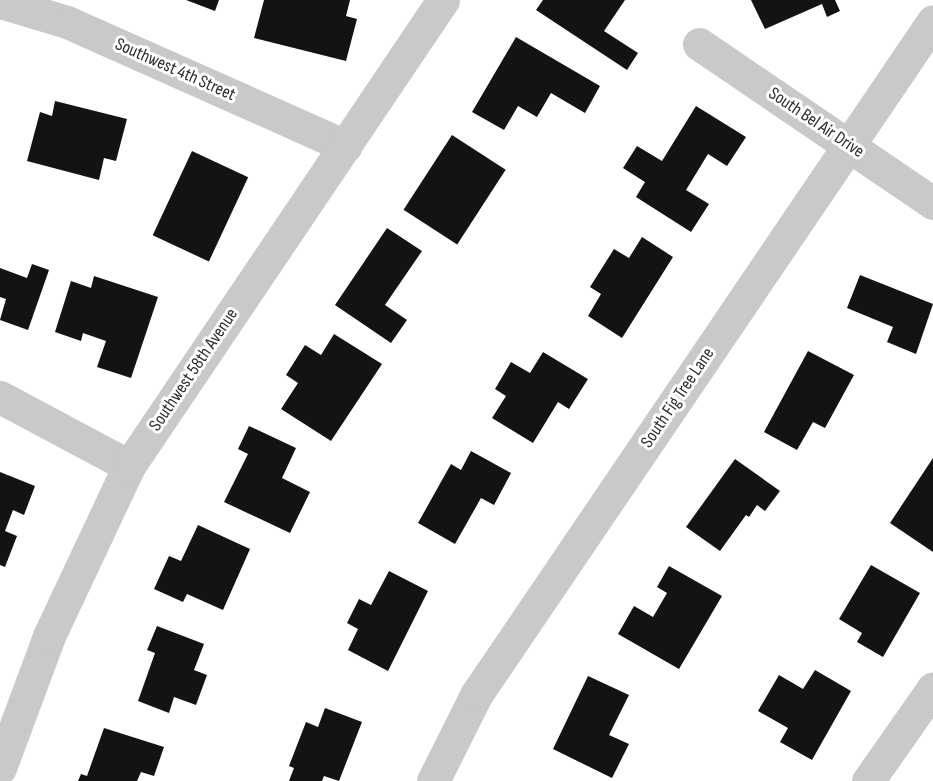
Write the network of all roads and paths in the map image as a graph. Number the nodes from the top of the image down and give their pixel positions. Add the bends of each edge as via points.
1 (442, 0) edge
2 (0, 2) edge
3 (933, 21) edge
4 (699, 44) dead end
5 (346, 146) junction
6 (849, 146) junction
7 (933, 203) edge
8 (0, 397) edge
9 (129, 466) junction
10 (933, 688) edge
11 (0, 768) edge
12 (433, 781) edge
13 (868, 781) edge

1 - 5 street, Southwest 58th Avenue
2 - 5 street, Southwest 4th Street via 67,22
3 - 6 street, South Fig Tree Lane
4 - 6 street, South Bel Air Drive
5 - 9 street, Southwest 58th Avenue
6 - 7 street, South Bel Air Drive
6 - 12 street, South Fig Tree Lane via 476,695
8 - 9 street
9 - 11 street, Southwest 58th Avenue via 49,636
10 - 13 street

